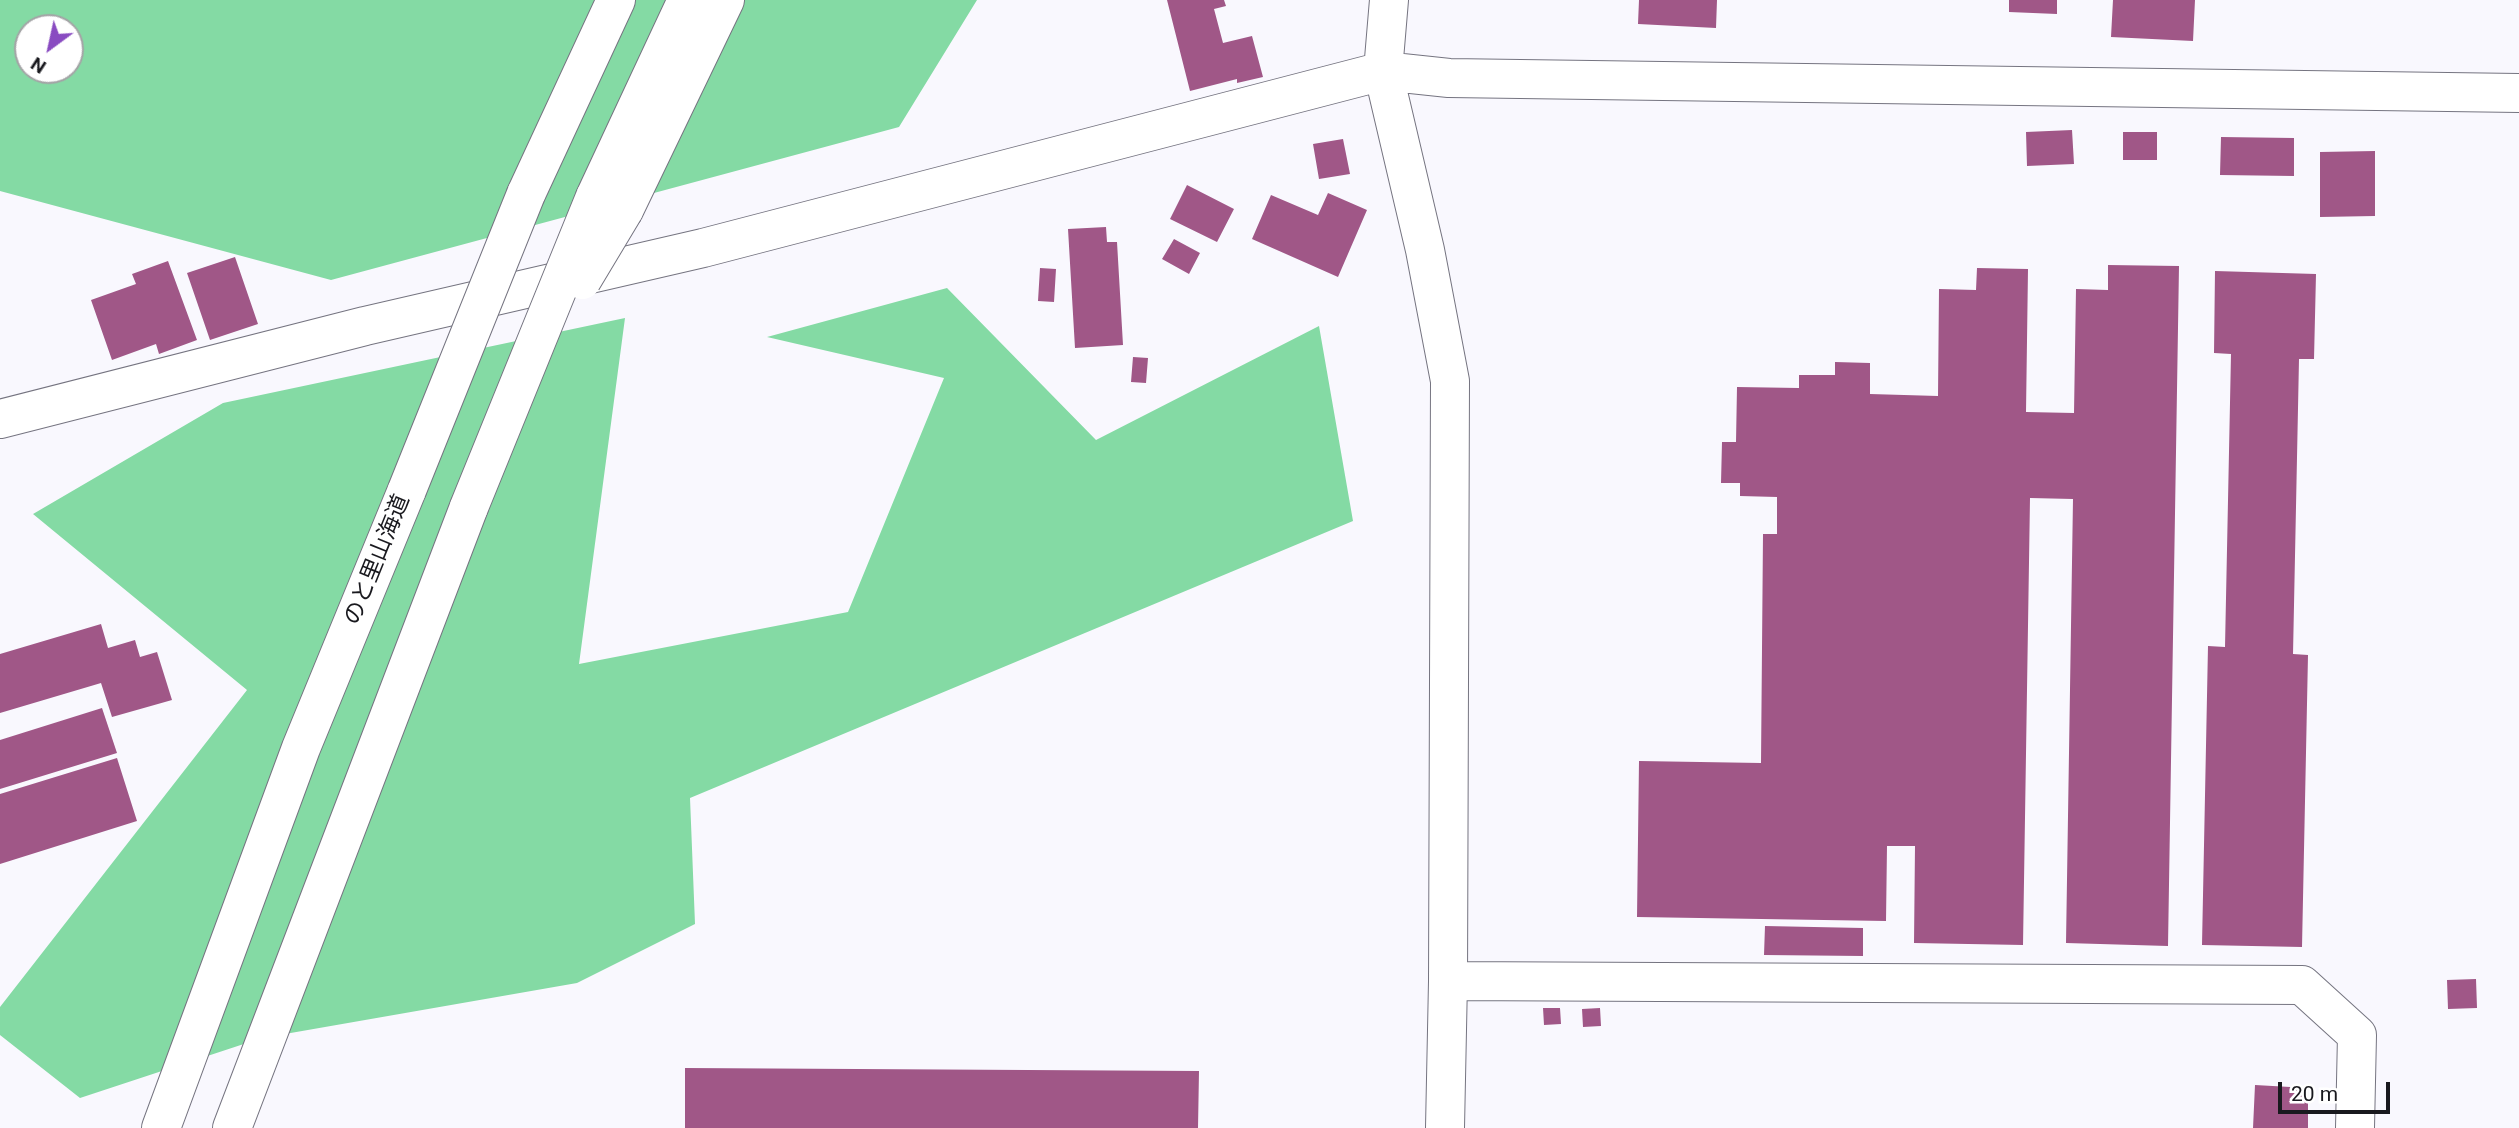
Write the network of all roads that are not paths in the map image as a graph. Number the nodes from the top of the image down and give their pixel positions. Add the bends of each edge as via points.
1 (606, 0) edge
2 (615, 0) edge
3 (687, 0) edge
4 (725, 0) edge
5 (1389, 0) edge
6 (1383, 71) junction
7 (2519, 93) edge
8 (565, 106) junction
9 (610, 203) junction
10 (0, 419) edge
11 (1448, 981) junction
12 (161, 1128) edge
13 (232, 1128) edge
14 (1445, 1128) edge
15 (2355, 1128) edge

1 - 8 main road
2 - 8 main road, のと里山海道
3 - 9 main road
4 - 9 main road
5 - 6 main road
6 - 7 main road via 1448,78
6 - 10 main road via 703,248 365,326
6 - 11 main road via 1450,381
8 - 12 main road, のと里山海道, bridge via 301,748
9 - 13 main road, bridge via 517,387
11 - 14 main road
11 - 15 main road via 2302,985 2357,1035

